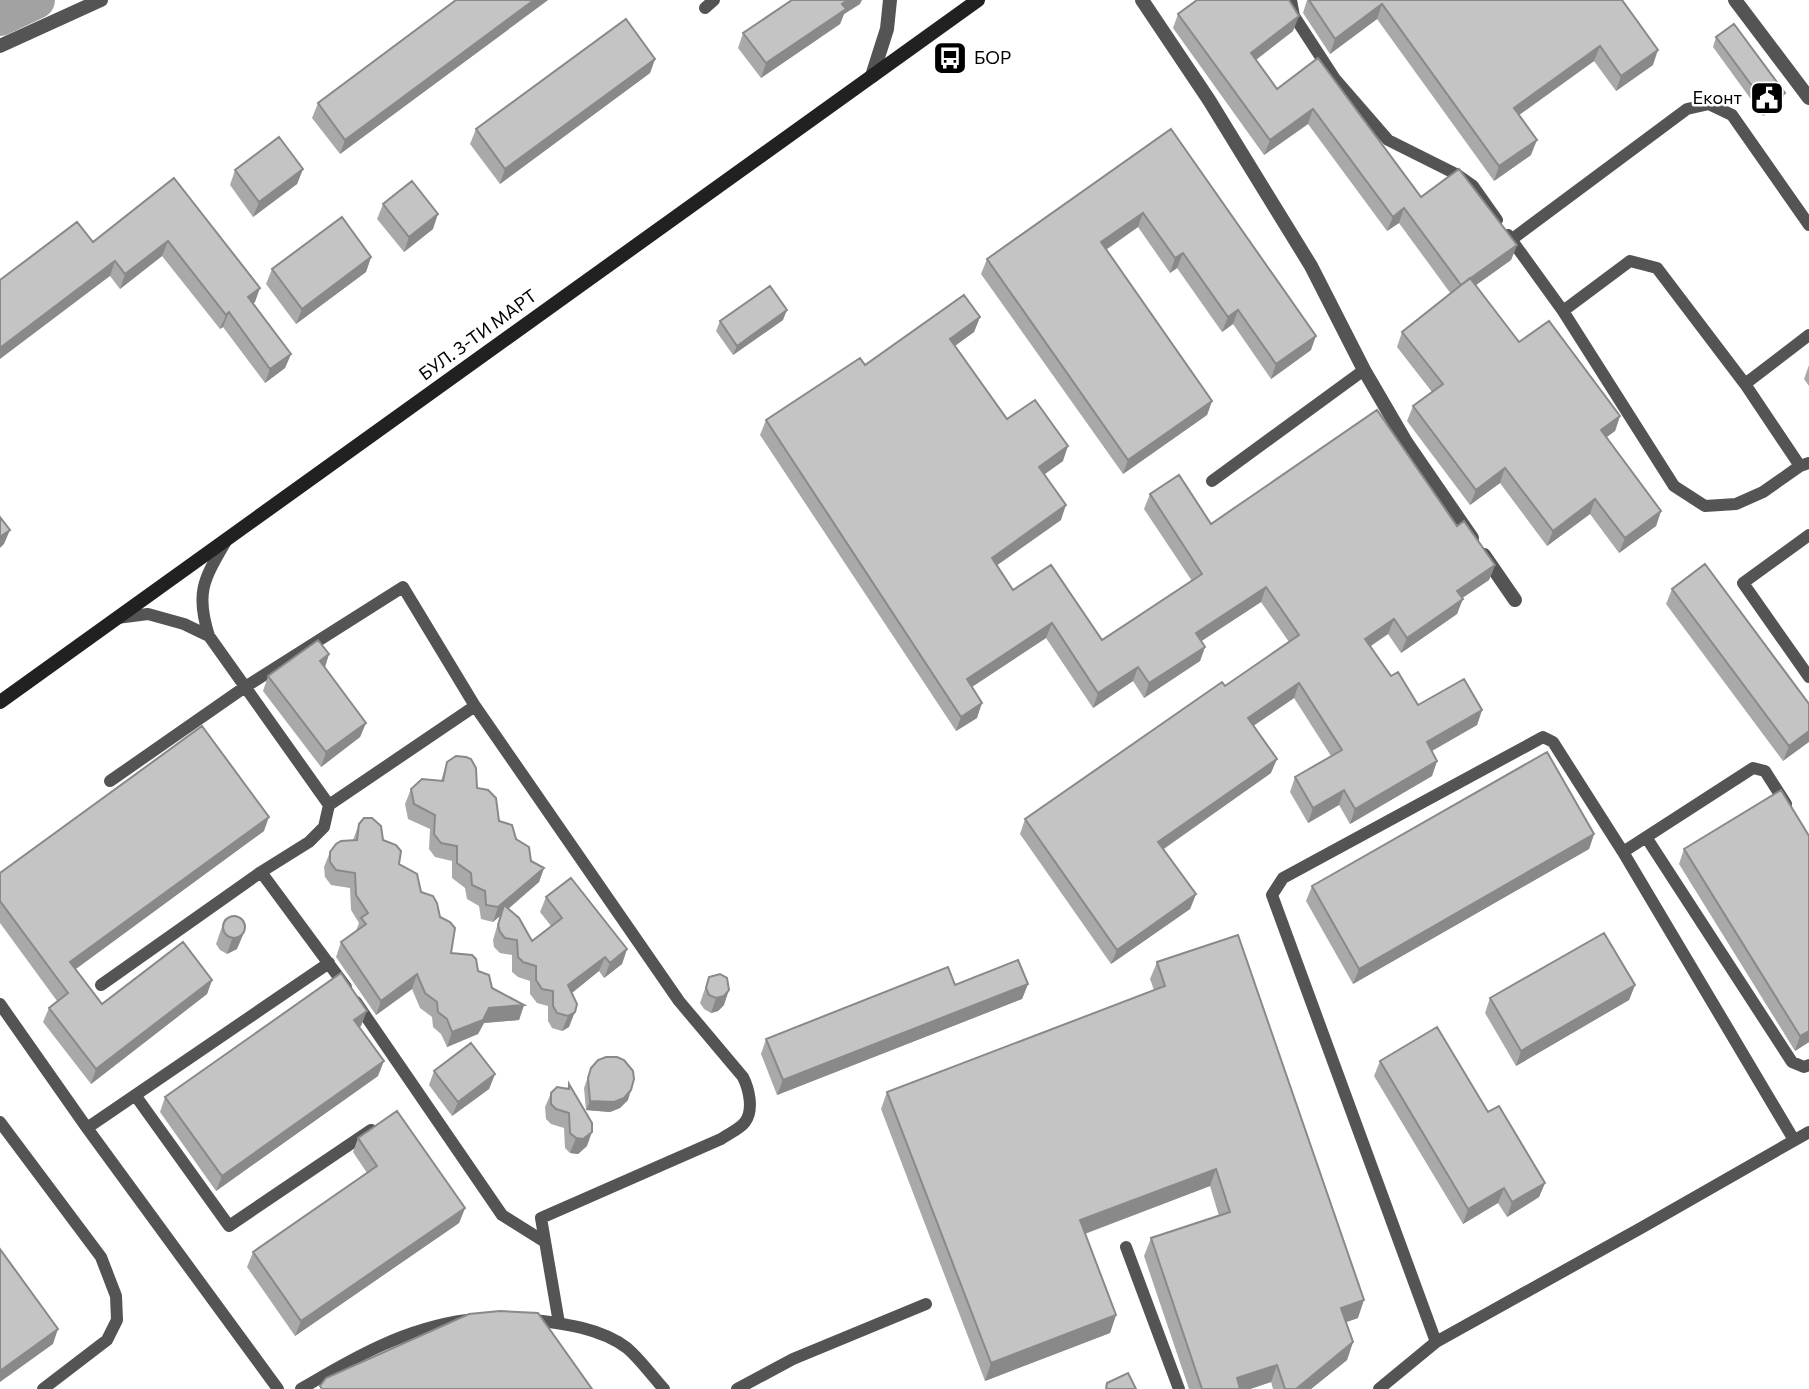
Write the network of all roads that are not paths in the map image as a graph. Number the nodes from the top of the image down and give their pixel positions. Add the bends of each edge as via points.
1 (101, 0) edge
2 (890, 0) edge
3 (978, 0) edge
4 (1142, 0) edge
5 (1291, 0) edge
6 (1735, 0) edge
7 (0, 46) edge
8 (872, 76) junction
9 (1809, 98) edge
10 (1809, 225) edge
11 (1511, 240) junction
12 (1563, 311) junction
13 (1809, 335) edge
14 (1364, 370) junction
15 (1745, 384) junction
16 (1804, 464) edge
17 (1212, 481) dead end
18 (1809, 535) edge
19 (226, 540) junction
20 (1515, 600) dead end
21 (117, 618) junction
22 (209, 636) junction
23 (1809, 677) edge
24 (245, 687) junction
25 (0, 702) edge
26 (475, 706) junction
27 (110, 781) dead end
28 (329, 805) junction
29 (1794, 817) edge
30 (1646, 837) junction
31 (1623, 852) junction
32 (261, 872) junction
33 (329, 963) junction
34 (102, 985) dead end
35 (0, 1004) edge
36 (1809, 1065) edge
37 (135, 1095) junction
38 (386, 1119) edge
39 (0, 1122) edge
40 (87, 1128) junction
41 (1809, 1132) edge
42 (1794, 1140) junction
43 (545, 1242) junction
44 (1126, 1247) dead end
45 (926, 1304) dead end
46 (518, 1318) edge
47 (477, 1319) edge
48 (559, 1323) junction
49 (1436, 1342) junction
50 (43, 1389) edge
51 (278, 1389) edge
52 (301, 1389) edge
53 (663, 1389) edge
54 (737, 1389) edge
55 (1179, 1389) edge
56 (1379, 1389) edge

1 - 7 street
2 - 8 street via 887,29
3 - 8 main road, БУЛ. 3-ТИ МАРТ
4 - 14 street via 1311,266
5 - 11 lane via 1294,16 1335,79 1388,140 1473,186
6 - 9 street
8 - 19 main road, БУЛ. 3-ТИ МАРТ
10 - 11 lane via 1732,116 1709,104 1687,109
11 - 12 lane
12 - 15 lane via 1630,261 1657,268
12 - 16 lane via 1674,486 1705,506 1736,504
13 - 15 lane
14 - 17 lane
14 - 20 street via 1406,442
15 - 16 lane
18 - 23 lane via 1743,583
19 - 21 main road, БУЛ. 3-ТИ МАРТ
19 - 22 lane via 206,574 202,592
21 - 22 lane via 148,614
21 - 25 main road, БУЛ. 3-ТИ МАРТ
22 - 24 lane
24 - 26 lane via 403,587
24 - 27 lane
24 - 28 lane
26 - 28 lane
26 - 43 lane via 679,1001 748,1088 745,1121 721,1139 541,1218
28 - 32 lane via 324,827 309,842
29 - 30 lane via 1765,771 1753,768
30 - 31 lane
30 - 36 lane via 1792,1062 1804,1068
31 - 42 lane
31 - 49 lane via 1553,742 1543,737 1283,878 1272,895
32 - 33 lane
32 - 34 lane
33 - 37 lane
33 - 43 lane via 502,1215
35 - 40 lane
37 - 38 lane via 229,1226
37 - 40 lane
39 - 50 lane via 101,1257 116,1296 117,1320 107,1340
40 - 51 lane
41 - 42 lane
42 - 49 lane
43 - 48 lane
44 - 55 lane
45 - 54 lane via 793,1359
46 - 48 lane
47 - 52 lane via 425,1327 376,1346
48 - 53 lane via 591,1330 626,1347
49 - 56 lane

